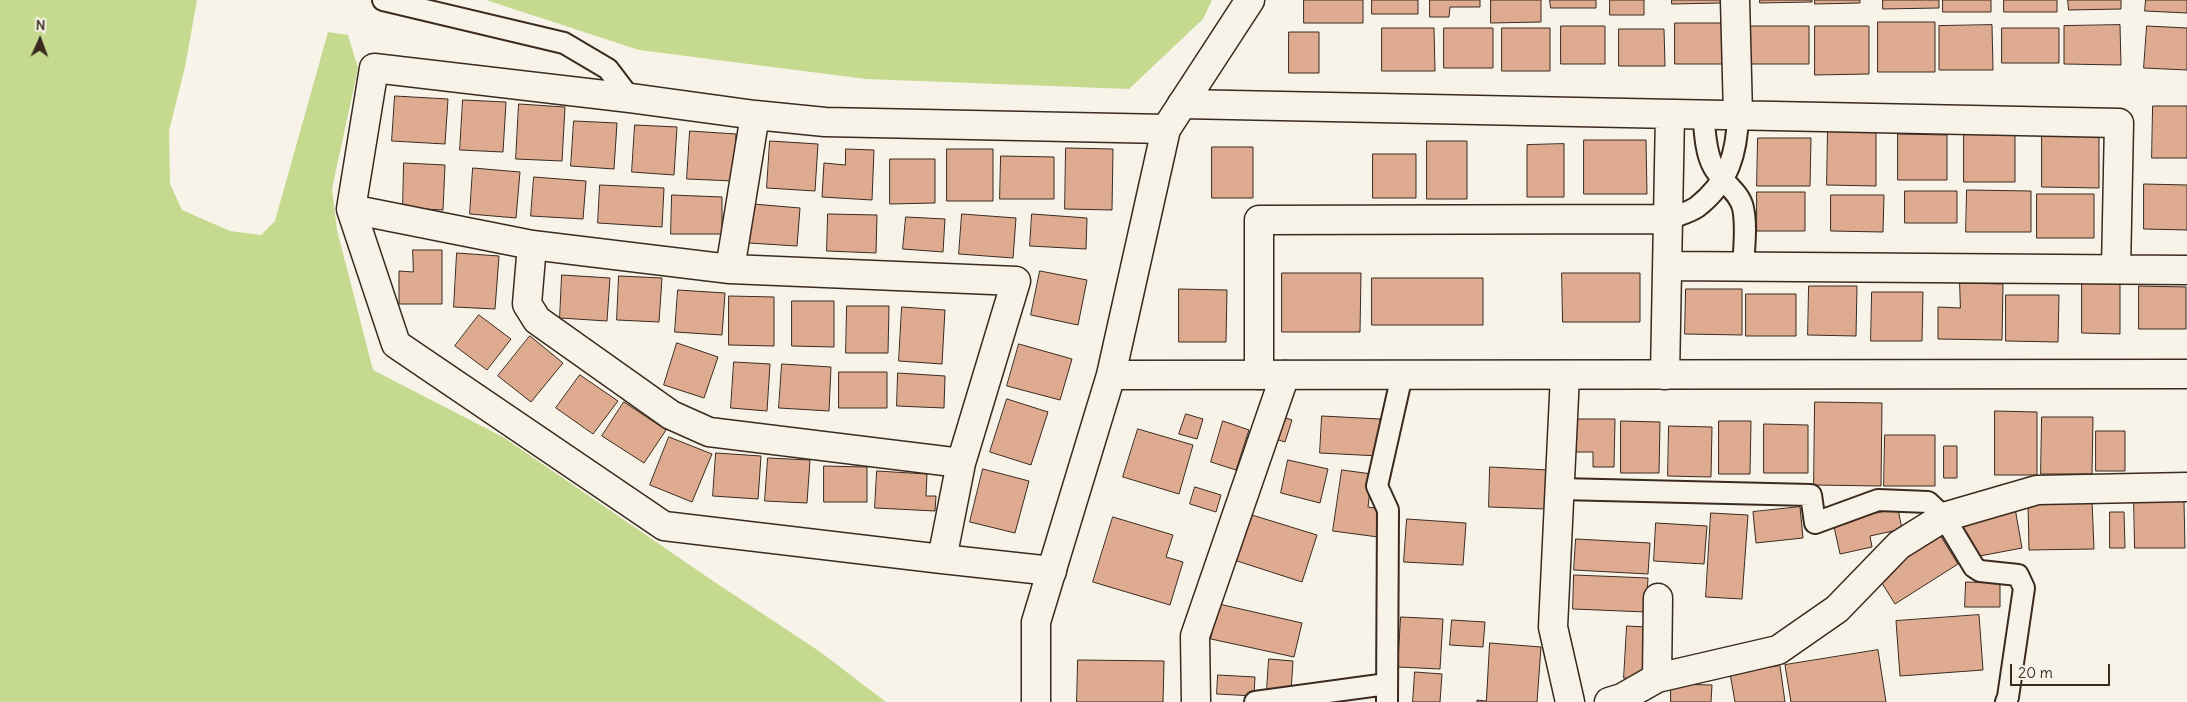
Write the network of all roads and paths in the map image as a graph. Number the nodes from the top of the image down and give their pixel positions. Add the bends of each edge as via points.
1 (383, 0) edge
2 (1250, 0) edge
3 (1735, 0) edge
4 (630, 98) junction
5 (1182, 104) junction
6 (1670, 114) junction
7 (1703, 114) junction
8 (1738, 115) junction
9 (756, 116) junction
10 (1166, 129) junction
11 (1722, 179) junction
12 (352, 209) junction
13 (1669, 218) junction
14 (532, 245) junction
15 (1668, 266) junction
16 (1743, 267) junction
17 (730, 269) junction
18 (2116, 269) junction
19 (2187, 270) edge
20 (2187, 374) edge
21 (1111, 375) junction
22 (1272, 375) junction
23 (1402, 375) junction
24 (1565, 375) junction
25 (1665, 375) junction
26 (961, 463) junction
27 (2187, 487) edge
28 (1560, 489) junction
29 (1944, 517) junction
30 (942, 560) junction
31 (1052, 570) junction
32 (1658, 598) dead end
33 (1657, 678) junction
34 (1387, 693) edge
35 (1036, 702) edge
36 (1196, 702) edge
37 (1255, 702) edge
38 (1570, 702) edge
39 (1609, 702) edge
40 (2006, 702) edge

1 - 4 lane via 564,43 608,69
2 - 5 street
3 - 8 street
4 - 9 street
4 - 12 street via 374,68
5 - 6 street
5 - 10 street
6 - 7 street
6 - 13 street
7 - 8 street
7 - 11 lane via 1707,149
8 - 11 lane via 1732,162
8 - 18 street via 2119,123
9 - 10 street via 825,122
9 - 17 street
10 - 21 street
11 - 13 lane via 1696,208
11 - 16 lane via 1735,192 1743,208
12 - 14 street
12 - 30 street via 396,344 664,526
13 - 15 street
13 - 22 street via 1259,220
14 - 17 street
14 - 26 street via 527,304 537,320 671,416 709,432
15 - 16 street
15 - 25 street
16 - 18 street
17 - 26 street via 1016,281
18 - 19 street
20 - 25 street
21 - 22 street
21 - 31 street
22 - 23 street
22 - 36 street via 1195,636
23 - 24 street
23 - 34 lane via 1377,486 1388,510
24 - 25 street
24 - 28 street
26 - 30 street
27 - 29 street via 2037,490
28 - 29 lane via 1811,495 1815,523 1878,500 1928,502
28 - 38 street via 1553,627
29 - 33 street via 1899,544 1837,608 1778,650
29 - 40 lane via 1974,567 1980,571 2018,575 2024,588
30 - 31 street
31 - 35 street via 1036,622
32 - 33 street
33 - 39 street
34 - 37 lane

